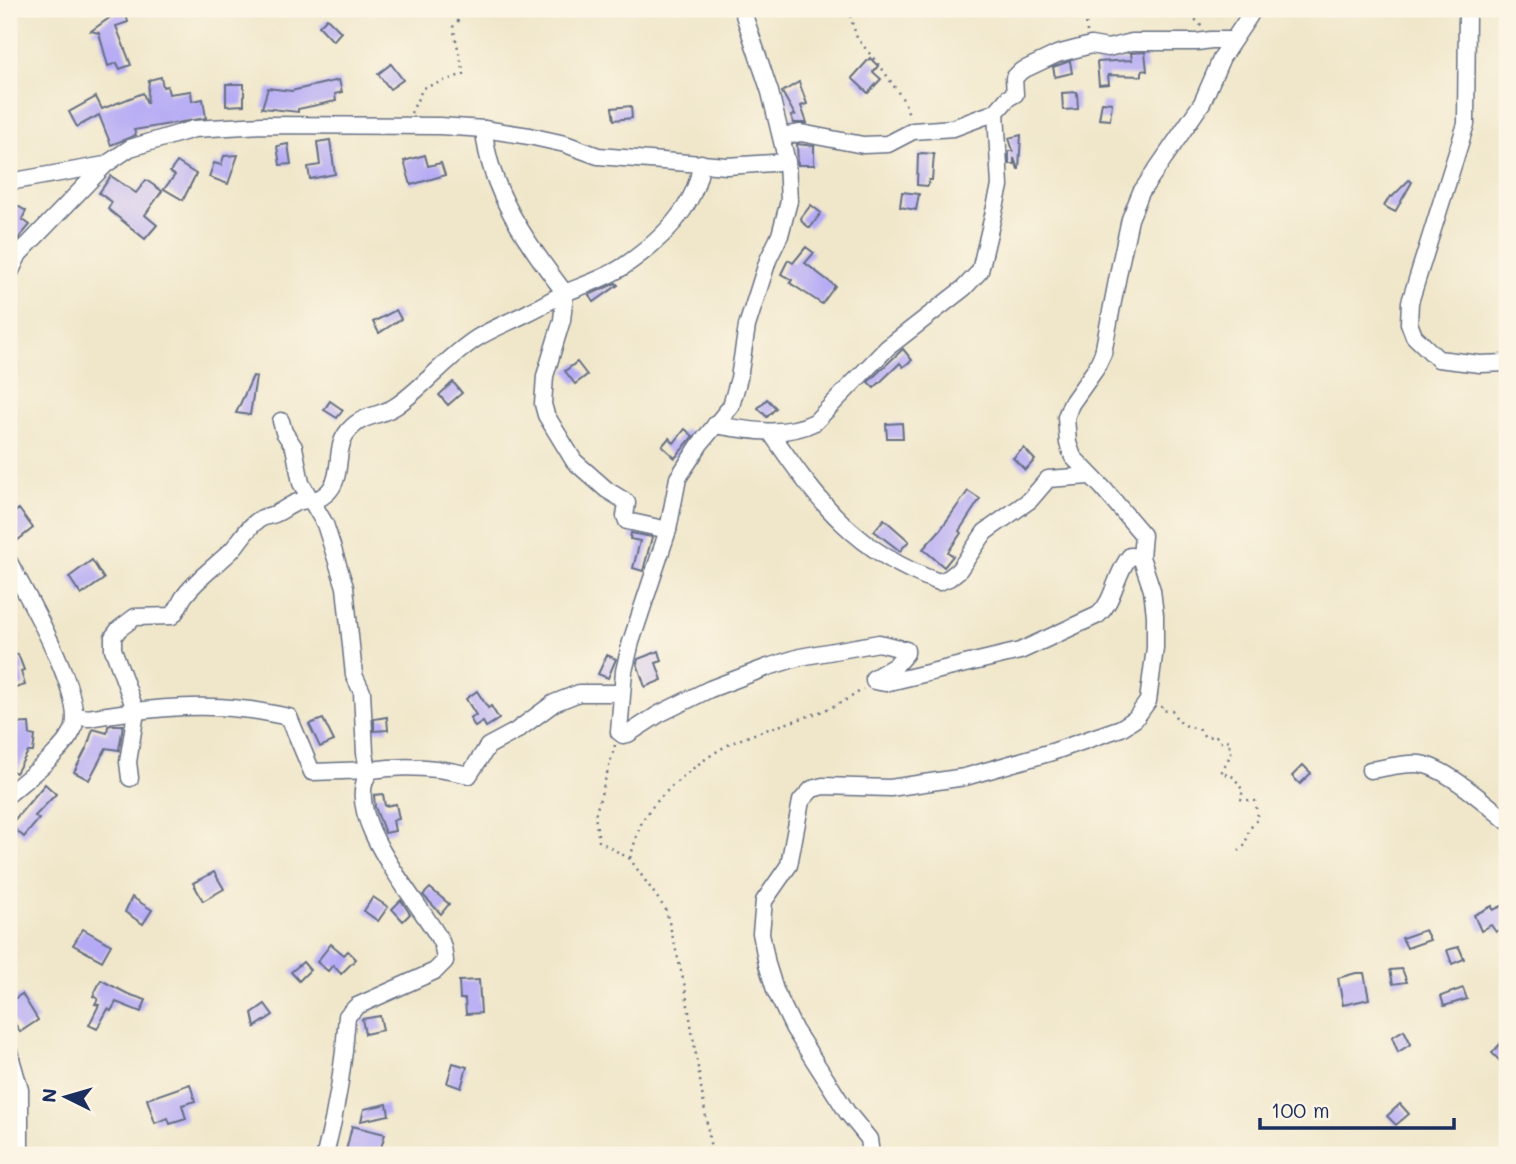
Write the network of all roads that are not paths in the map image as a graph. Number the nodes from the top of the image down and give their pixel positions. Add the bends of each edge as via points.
1 (742, 9) edge
2 (1251, 9) edge
3 (1467, 9) edge
4 (1232, 40) junction
5 (996, 112) junction
6 (484, 129) junction
7 (781, 136) junction
8 (787, 162) junction
9 (701, 163) junction
10 (106, 164) junction
11 (9, 182) edge
12 (9, 275) edge
13 (565, 293) junction
14 (1507, 363) edge
15 (281, 421) dead end
16 (715, 425) junction
17 (771, 433) junction
18 (1089, 476) junction
19 (312, 502) junction
20 (668, 530) junction
21 (1141, 558) junction
22 (9, 562) edge
23 (621, 693) junction
24 (136, 712) junction
25 (76, 716) junction
26 (371, 770) junction
27 (1370, 770) dead end
28 (130, 778) dead end
29 (9, 794) edge
30 (1507, 821) edge
31 (9, 1052) edge
32 (20, 1155) edge
33 (325, 1155) edge
34 (871, 1155) edge

1 - 7 street
2 - 4 street
3 - 14 street via 1465,124 1410,302 1409,323 1438,359
4 - 5 street via 1132,42 1108,48 1091,45 1057,54 1021,71 1014,79 1015,94
4 - 18 street via 1202,103 1141,192 1130,219 1103,353 1066,417 1073,457
5 - 7 street via 953,128 913,131 873,146 821,135
5 - 17 street via 1000,186 980,271 887,348 815,422
6 - 9 street via 565,144 598,156
6 - 10 street via 262,125 194,129 130,148
6 - 13 street via 504,197
7 - 8 street
8 - 9 street
8 - 16 street via 789,201 780,236 747,326 731,406
9 - 13 street via 692,198 650,247 601,280
10 - 11 street
10 - 12 street via 19,254
13 - 19 street via 477,338 397,405 367,415 352,426 341,443 334,482 325,495
13 - 20 street via 542,395 546,415 574,461 627,503 627,521
15 - 19 street
16 - 17 street
16 - 20 street via 678,478
17 - 18 street via 814,495 855,535 902,568 939,582 959,570 985,532 1030,500 1048,479
18 - 21 street via 1143,535
19 - 24 street via 301,500 258,521 213,564 172,616 135,617 119,629 113,649
19 - 26 street via 325,524 345,587 354,675 362,692 365,753
20 - 23 street via 631,642
21 - 23 street via 1130,556 1116,578 1107,607 1098,615 1020,651 885,683 874,681 895,666 906,650 879,643 800,657 710,689 628,734 619,732
21 - 34 street via 1152,590 1155,648 1148,701 1135,719 1052,752 965,777 890,788 823,786 812,789 802,801 789,865 764,901 761,933 766,964 794,1029 869,1139
22 - 25 street via 72,693
23 - 26 street via 579,693 554,704 488,747 469,775 399,766
24 - 25 street
24 - 26 street via 240,708 289,717 312,772
24 - 28 street
25 - 29 street via 72,732 59,748
26 - 33 street via 365,776 363,798 371,828 380,851 442,942 445,961 435,971 357,1006 347,1016 337,1111
27 - 30 street via 1426,765
31 - 32 street via 20,1090

